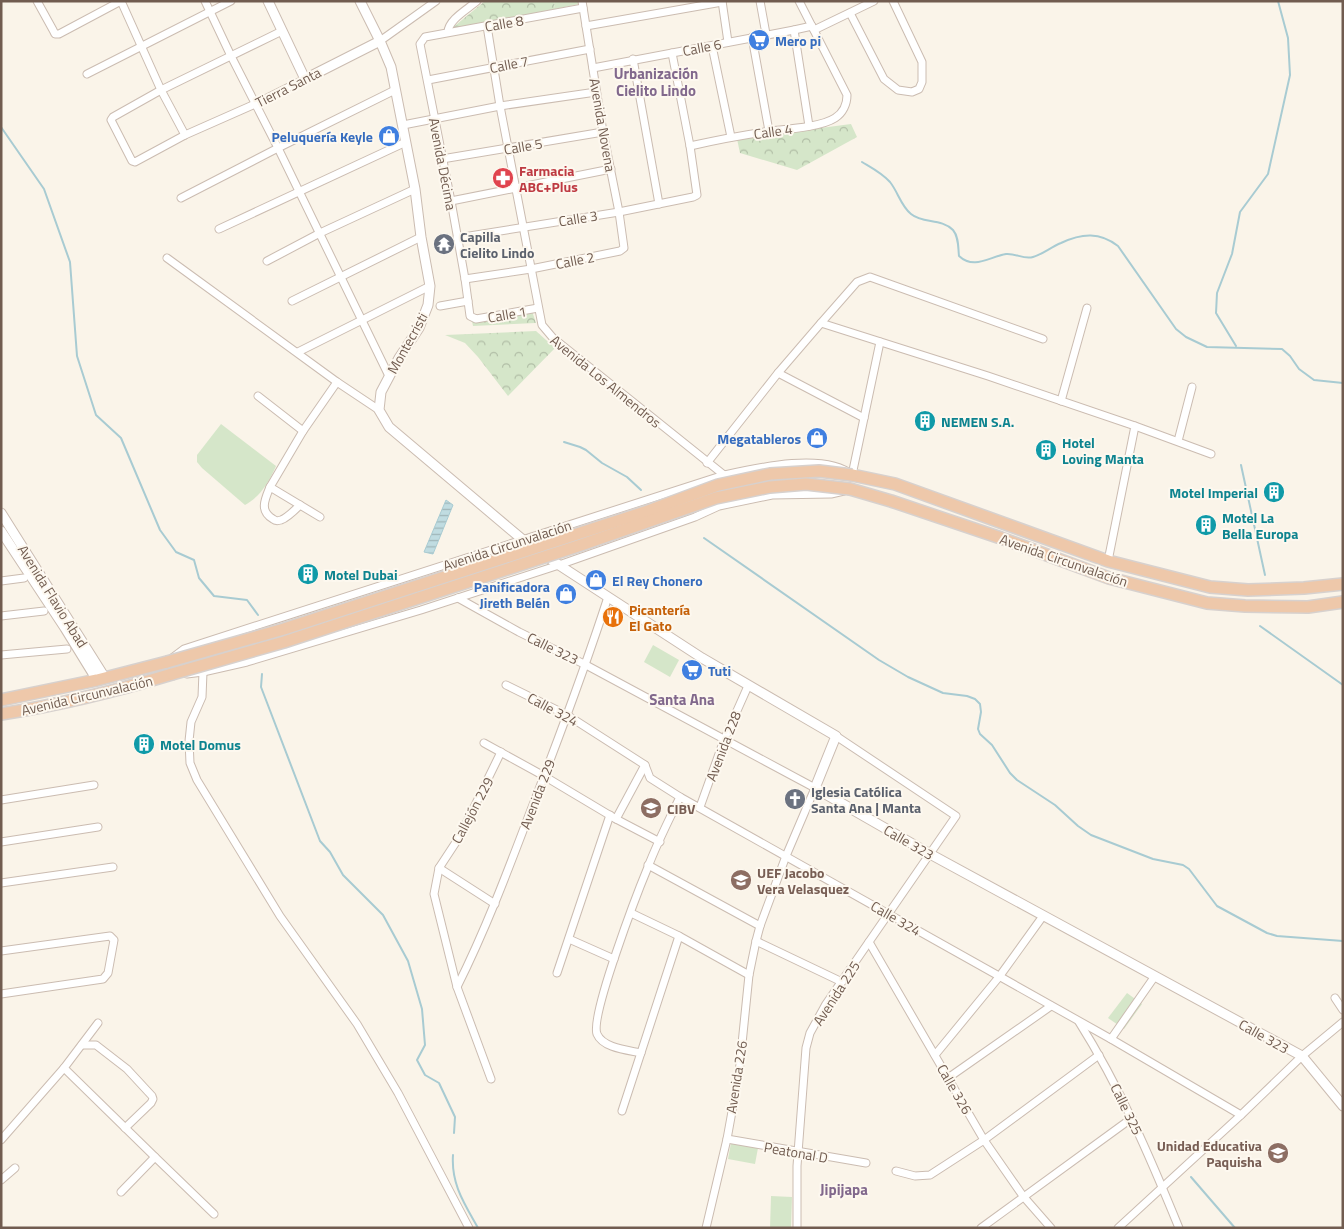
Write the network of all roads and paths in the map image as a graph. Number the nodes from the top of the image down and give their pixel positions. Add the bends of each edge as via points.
1 (37, 1) edge
2 (121, 1) edge
3 (205, 1) edge
4 (231, 1) edge
5 (268, 1) edge
6 (360, 1) edge
7 (436, 1) edge
8 (477, 1) edge
9 (760, 1) edge
10 (799, 1) edge
11 (874, 1) edge
12 (892, 1) edge
13 (722, 2) edge
14 (426, 4) edge
15 (582, 5) edge
16 (210, 11) junction
17 (850, 13) junction
18 (487, 26) junction
19 (586, 26) junction
20 (813, 28) junction
21 (794, 30) junction
22 (282, 31) junction
23 (448, 32) junction
24 (766, 34) junction
25 (425, 37) joint
26 (752, 37) junction
27 (380, 41) junction
28 (728, 42) junction
29 (712, 46) junction
30 (142, 48) junction
31 (590, 49) junction
32 (672, 53) junction
33 (231, 56) junction
34 (632, 60) junction
35 (493, 67) junction
36 (593, 68) junction
37 (87, 74) dead end
38 (305, 79) junction
39 (428, 80) junction
40 (161, 90) junction
41 (395, 90) junction
42 (596, 92) junction
43 (255, 104) junction
44 (500, 106) junction
45 (434, 119) junction
46 (403, 124) junction
47 (809, 126) junction
48 (769, 131) junction
49 (603, 132) junction
50 (185, 135) junction
51 (731, 137) junction
52 (406, 142) junction
53 (690, 146) junction
54 (278, 148) junction
55 (508, 148) junction
56 (442, 159) junction
57 (611, 169) junction
58 (515, 188) junction
59 (415, 189) junction
60 (300, 192) junction
61 (181, 198) dead end
62 (451, 201) junction
63 (659, 204) junction
64 (619, 212) junction
65 (523, 227) junction
66 (220, 229) dead end
67 (320, 233) junction
68 (421, 237) junction
69 (458, 238) junction
70 (624, 248) joint
71 (167, 258) dead end
72 (267, 261) dead end
73 (531, 269) junction
74 (342, 277) junction
75 (465, 279) junction
76 (430, 286) junction
77 (292, 301) dead end
78 (468, 301) junction
79 (440, 306) dead end
80 (538, 308) junction
81 (1087, 308) dead end
82 (363, 319) junction
83 (476, 319) joint
84 (820, 323) junction
85 (1043, 339) dead end
86 (880, 342) junction
87 (298, 352) junction
88 (778, 373) junction
89 (389, 376) junction
90 (337, 382) junction
91 (1192, 387) dead end
92 (258, 396) dead end
93 (1061, 401) junction
94 (379, 410) junction
95 (864, 418) junction
96 (1135, 426) junction
97 (303, 431) junction
98 (1178, 441) junction
99 (1211, 454) dead end
100 (708, 463) junction
101 (724, 475) junction
102 (852, 475) junction
103 (270, 487) junction
104 (850, 489) junction
105 (300, 505) junction
106 (2, 517) edge
107 (320, 517) dead end
108 (1, 531) edge
109 (9, 540) edge
110 (523, 540) junction
111 (1089, 555) junction
112 (1108, 562) junction
113 (559, 565) junction
114 (1084, 569) junction
115 (24, 578) dead end
116 (1, 581) edge
117 (1343, 584) edge
118 (608, 597) junction
119 (458, 598) junction
120 (1343, 602) edge
121 (44, 611) dead end
122 (1, 616) edge
123 (67, 649) dead end
124 (1, 655) edge
125 (167, 662) junction
126 (586, 665) junction
127 (203, 672) junction
128 (172, 674) junction
129 (101, 679) junction
130 (506, 685) dead end
131 (748, 686) junction
132 (1, 700) edge
133 (1, 714) edge
134 (567, 715) junction
135 (836, 736) junction
136 (724, 740) junction
137 (484, 743) dead end
138 (502, 752) junction
139 (645, 765) junction
140 (544, 776) junction
141 (94, 785) dead end
142 (816, 788) junction
143 (680, 797) junction
144 (1, 800) edge
145 (700, 807) junction
146 (613, 817) junction
147 (98, 827) dead end
148 (1, 842) edge
149 (660, 842) junction
150 (930, 854) junction
151 (786, 856) junction
152 (648, 865) junction
153 (113, 867) dead end
154 (439, 868) junction
155 (1, 883) edge
156 (495, 904) junction
157 (630, 913) junction
158 (889, 914) junction
159 (1043, 916) junction
160 (760, 926) junction
161 (679, 936) junction
162 (569, 938) junction
163 (756, 941) junction
164 (869, 942) junction
165 (1, 951) edge
166 (614, 959) junction
167 (556, 974) dead end
168 (749, 975) junction
169 (1155, 976) junction
170 (999, 977) junction
171 (842, 982) junction
172 (457, 987) junction
173 (1, 994) edge
174 (1335, 998) dead end
175 (1051, 1006) junction
176 (1343, 1010) edge
177 (1078, 1022) junction
178 (1343, 1022) edge
179 (98, 1023) dead end
180 (1111, 1039) junction
181 (82, 1044) junction
182 (640, 1053) junction
183 (935, 1055) junction
184 (1100, 1055) junction
185 (1302, 1056) junction
186 (64, 1068) junction
187 (948, 1078) junction
188 (491, 1080) dead end
189 (1343, 1106) edge
190 (622, 1111) dead end
191 (1241, 1115) junction
192 (1132, 1118) junction
193 (126, 1128) junction
194 (726, 1139) junction
195 (1, 1140) edge
196 (984, 1140) junction
197 (798, 1152) junction
198 (155, 1157) junction
199 (866, 1163) dead end
200 (15, 1168) dead end
201 (896, 1171) dead end
202 (1, 1180) edge
203 (1162, 1186) junction
204 (121, 1192) dead end
205 (1024, 1196) junction
206 (214, 1214) dead end
207 (469, 1228) edge
208 (706, 1228) edge
209 (797, 1228) edge
210 (981, 1228) edge
211 (1051, 1228) edge
212 (1118, 1228) edge
213 (1179, 1228) edge

1 - 2 street via 52,30 59,34
2 - 30 street
3 - 16 street
4 - 16 street
5 - 22 street
6 - 27 street, Montecristi
7 - 14 street, Tierra Santa
8 - 23 street via 452,23
9 - 24 street
10 - 20 street
11 - 17 street, Calle 6
12 - 17 street via 922,62 922,82 912,92 898,90 884,79
13 - 19 street
13 - 28 street
14 - 27 street, Tierra Santa
15 - 18 street, Calle 8
15 - 19 street, Avenida Novena
16 - 30 street
16 - 33 street
17 - 20 street, Calle 6
18 - 23 street, Calle 8
18 - 35 street, Avenida Los Almendros
19 - 31 street, Avenida Novena
20 - 21 street, Calle 6
20 - 47 street, Calle 4 via 847,95 847,101 836,118
21 - 24 street, Calle 6
21 - 47 street
22 - 33 street
22 - 38 street
23 - 25 street, Calle 8
24 - 26 street, Calle 6
25 - 39 street, Avenida Décima via 420,44
26 - 28 street, Calle 6
26 - 48 street
27 - 38 street, Tierra Santa
27 - 41 street, Montecristi
28 - 29 street, Calle 6
29 - 32 street, Calle 6
29 - 51 street
30 - 37 street
30 - 40 street
31 - 35 street, Calle 7
31 - 36 street, Avenida Novena
32 - 34 street, Calle 6
32 - 53 street
33 - 40 street
33 - 43 street
34 - 36 street, Calle 6
34 - 63 street
35 - 39 street, Calle 7
35 - 44 street, Avenida Los Almendros
36 - 42 street, Avenida Novena
38 - 43 street, Tierra Santa
39 - 45 street, Avenida Décima
40 - 50 street
40 - 50 street, Tierra Santa via 111,118 134,162
41 - 46 street, Montecristi
41 - 54 street
42 - 44 street
42 - 49 street, Avenida Novena
43 - 50 street, Tierra Santa
43 - 54 street
44 - 45 street
44 - 55 street, Avenida Los Almendros
45 - 46 street
45 - 56 street, Avenida Décima
46 - 52 street, Montecristi
47 - 48 street, Calle 4
48 - 51 street, Calle 4
49 - 55 street, Calle 5
49 - 57 street, Avenida Novena
51 - 53 street, Calle 4
52 - 59 street, Montecristi
52 - 60 street
53 - 63 street, Calle 3 via 697,194 693,198
54 - 60 street
54 - 61 street
55 - 56 street, Calle 5
55 - 58 street, Avenida Los Almendros
56 - 62 street, Avenida Décima
57 - 58 street
57 - 64 street, Avenida Novena
58 - 62 street
58 - 65 street, Avenida Los Almendros
59 - 67 street
59 - 68 street, Montecristi
60 - 66 street
60 - 67 street
62 - 69 street, Avenida Décima
63 - 64 street, Calle 3
64 - 65 street, Calle 3
64 - 70 street, Avenida Novena
65 - 69 street, Calle 3
65 - 73 street, Avenida Los Almendros
67 - 72 street
67 - 74 street
68 - 74 street
68 - 76 street, Montecristi
69 - 75 street, Avenida Décima
70 - 73 street, Calle 2 via 620,252
71 - 87 street
73 - 75 street, Calle 2
73 - 80 street, Avenida Los Almendros
74 - 77 street
74 - 82 street
75 - 78 street, Avenida Décima
76 - 82 street
76 - 89 street, Montecristi via 428,305 419,328
78 - 79 street
78 - 83 street, Avenida Décima via 470,316
80 - 83 street, Calle 1
80 - 100 street, Avenida Los Almendros via 542,325 553,338
81 - 93 street
82 - 87 street
82 - 89 street
84 - 85 street via 857,282 870,277
84 - 86 street
84 - 88 street
86 - 93 street
86 - 95 street
87 - 90 street
88 - 95 street
88 - 100 street
89 - 94 street, Montecristi via 381,392
90 - 94 street
90 - 97 street
91 - 98 street
92 - 97 street
93 - 96 street
94 - 110 street via 389,427
95 - 102 street
96 - 98 street
96 - 112 street
97 - 103 street
98 - 99 street
100 - 101 street, Avenida Los Almendros
101 - 102 street, Avenida Circunvalación via 801,464 834,466
101 - 110 street, Avenida Circunvalación
102 - 111 highway, Avenida Circunvalación via 895,484
102 - 125 highway, Avenida Circunvalación, bridge via 819,470 770,474 718,485 639,514 311,620
103 - 105 street
103 - 105 street via 264,502 270,518 282,520
104 - 113 street, Avenida Circunvalación via 830,494 772,495 719,506
104 - 114 highway, Avenida Circunvalación
104 - 128 highway, Avenida Circunvalación, bridge via 806,484 716,498 284,642
105 - 107 street
106 - 109 street, Avenida Flavio Abad
108 - 109 street, Avenida Flavio Abad
109 - 129 street, Avenida Flavio Abad
110 - 113 street
110 - 125 street, Avenida Circunvalación via 184,649
111 - 112 highway, Avenida Circunvalación
111 - 114 highway
112 - 117 highway, Avenida Circunvalación via 1210,587 1248,590
113 - 118 street
113 - 119 street, Avenida Circunvalación
114 - 120 highway, Avenida Circunvalación via 1207,603 1308,607
115 - 116 street
118 - 126 street, Avenida 229
118 - 131 street
119 - 126 street, Calle 323
119 - 127 street, Avenida Circunvalación via 328,639
121 - 122 street
123 - 124 street
125 - 129 highway, Avenida Circunvalación
126 - 134 street, Avenida 229
126 - 136 street, Calle 323
127 - 128 street, Avenida Circunvalación
127 - 207 street via 202,697 191,722 188,741 190,763 197,780 280,916 357,1024 398,1093
128 - 133 highway, Avenida Circunvalación via 102,694
129 - 132 highway, Avenida Circunvalación
130 - 134 street, Calle 324
131 - 135 street
131 - 136 street, Avenida 228
134 - 139 street, Calle 324
134 - 140 street, Avenida 229
135 - 142 street
135 - 150 street, Avenida 225 via 956,816
136 - 142 street, Calle 323
136 - 145 street, Avenida 228
137 - 138 street
138 - 140 street
138 - 154 street, Callejón 229 via 460,836
139 - 143 street, Calle 324 via 650,778
139 - 146 street
140 - 146 street
140 - 156 street, Avenida 229
141 - 144 street
142 - 150 street, Calle 323
142 - 151 street, Avenida 226
143 - 145 street, Calle 324
143 - 149 street
145 - 151 street, Calle 324
146 - 149 street
146 - 162 street via 582,894
147 - 148 street
149 - 152 street
150 - 158 street, Avenida 225
150 - 159 street, Calle 323
151 - 158 street, Calle 324
151 - 160 street, Avenida 226
152 - 157 street
152 - 160 street
153 - 155 street
154 - 156 street
154 - 172 street via 434,894
156 - 172 street, Avenida 229
157 - 161 street
157 - 166 street
158 - 164 street, Avenida 225
158 - 170 street, Calle 324
159 - 169 street, Calle 323
159 - 170 street
160 - 163 street, Avenida 226
161 - 168 street
161 - 182 street
162 - 166 street
162 - 167 street
163 - 168 street, Avenida 226
163 - 171 street
164 - 171 street, Avenida 225
164 - 183 street, Calle 326
165 - 173 street via 110,936 114,940 108,971 103,979
166 - 182 street via 596,1031 604,1043
168 - 194 street, Avenida 226 via 739,1073
169 - 180 street
169 - 185 street, Calle 323
170 - 175 street, Calle 324
170 - 183 street
171 - 197 street, Avenida 225 via 826,1004 806,1048
172 - 188 street
174 - 176 street
175 - 177 street, Calle 324
175 - 187 street
177 - 180 street, Calle 324
177 - 184 street, Calle 325
178 - 185 street
179 - 181 street
180 - 191 street, Calle 324
181 - 186 street
181 - 193 street via 96,1045 127,1069 152,1096 151,1103
182 - 190 street
183 - 187 street, Calle 326
184 - 192 street, Calle 325
184 - 196 street
185 - 189 street, Calle 323
185 - 191 street
186 - 193 street
186 - 195 street
187 - 196 street, Calle 326
191 - 203 street
192 - 203 street, Calle 325
192 - 205 street
193 - 198 street
194 - 197 street, Peatonal D
194 - 208 street, Avenida 226
196 - 201 street via 930,1175 915,1176
196 - 205 street, Calle 326
197 - 199 street, Peatonal D
197 - 209 street, Avenida 225
198 - 204 street
198 - 206 street
200 - 202 street
203 - 212 street
203 - 213 street, Calle 325
205 - 210 street
205 - 211 street, Calle 326

